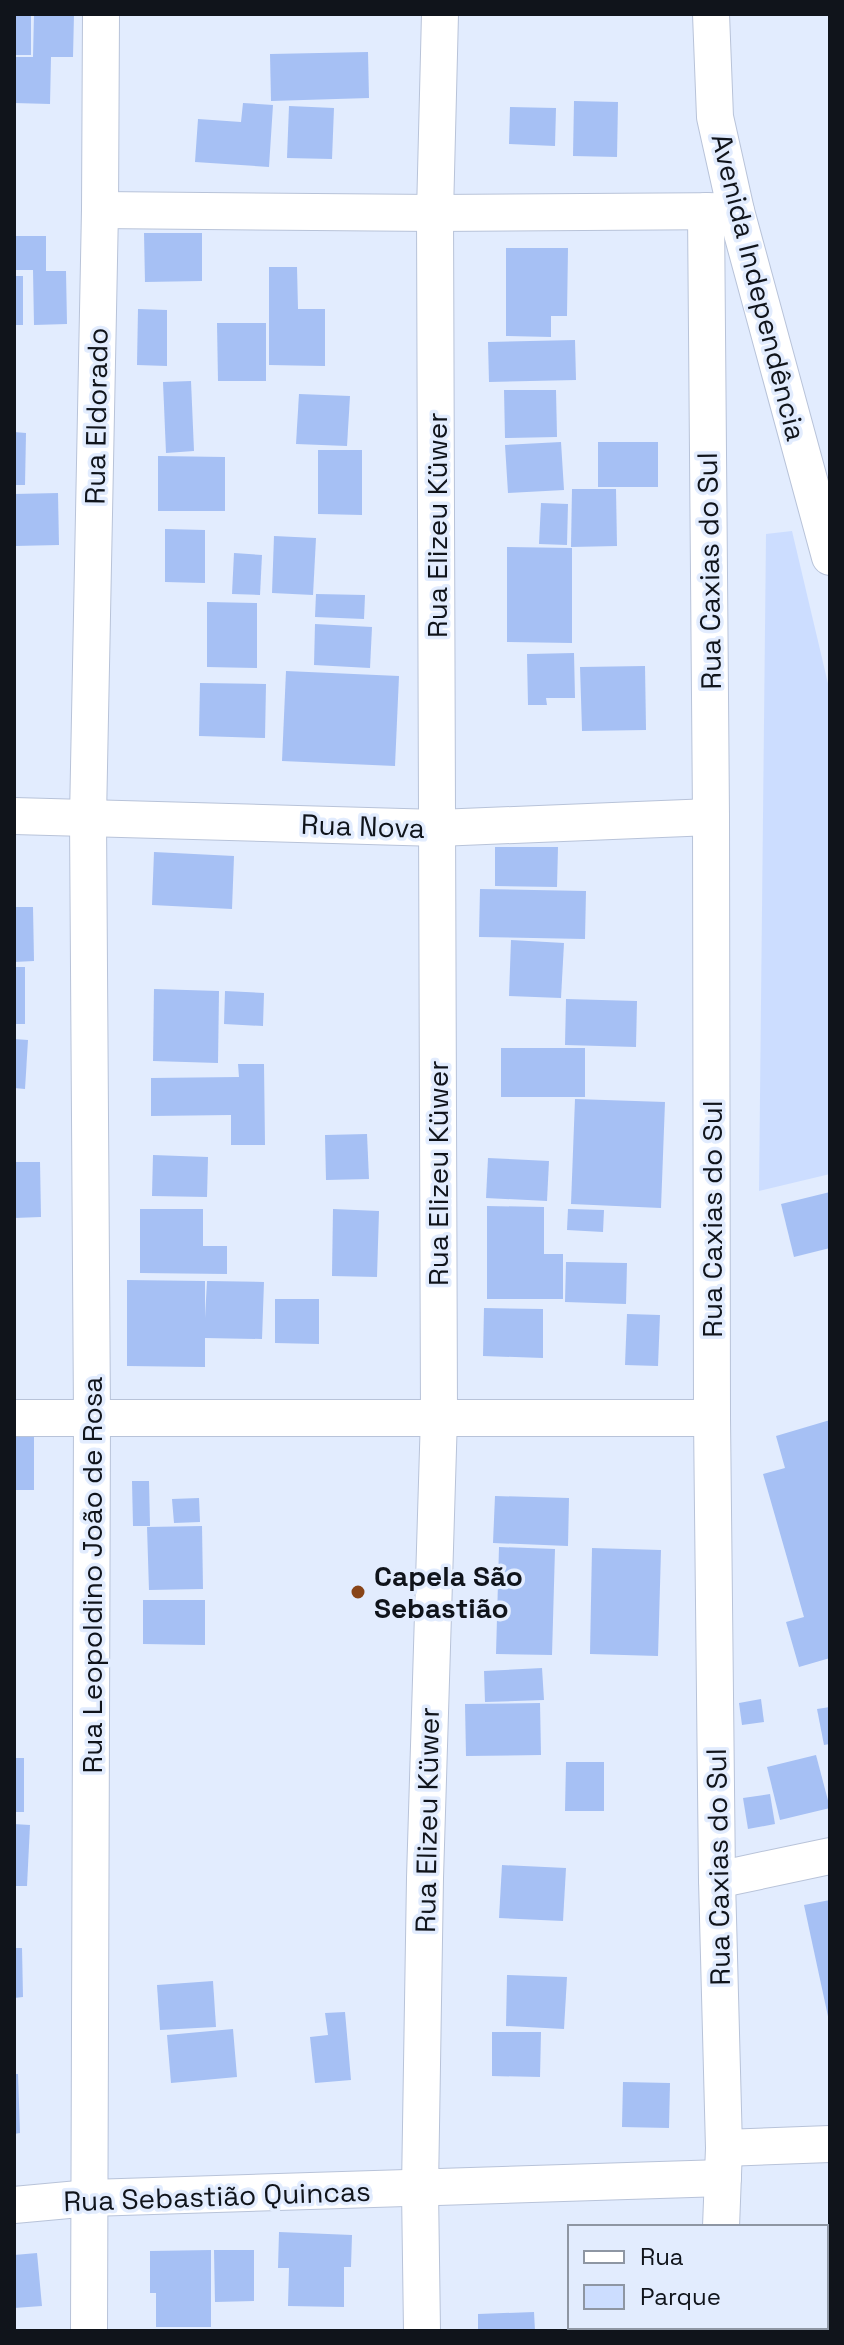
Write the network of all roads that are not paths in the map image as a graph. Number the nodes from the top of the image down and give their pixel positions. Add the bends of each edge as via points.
1 (101, 14) edge
2 (440, 14) edge
3 (711, 14) edge
4 (100, 210) junction
5 (721, 211) junction
6 (435, 213) junction
7 (829, 549) edge
8 (14, 816) edge
9 (711, 817) junction
10 (88, 818) junction
11 (438, 828) junction
12 (439, 1416) junction
13 (92, 1417) junction
14 (14, 1418) edge
15 (712, 1418) junction
16 (830, 1856) edge
17 (717, 1880) junction
18 (830, 2144) edge
19 (724, 2163) junction
20 (420, 2189) junction
21 (90, 2198) junction
22 (14, 2205) edge
23 (721, 2225) edge
24 (89, 2331) edge
25 (422, 2331) edge

1 - 4 street, Rua Eldorado
2 - 6 street, Rua Elizeu Küwer
3 - 5 street, Avenida Independência
4 - 6 street
4 - 10 street, Rua Eldorado
5 - 6 street
5 - 7 street, Avenida Independência
5 - 9 street, Rua Caxias do Sul
6 - 11 street, Rua Elizeu Küwer
8 - 10 street, Rua Nova
9 - 11 street, Rua Nova
9 - 15 street, Rua Caxias do Sul
10 - 11 street, Rua Nova
10 - 13 street, Rua Leopoldino João de Rosa
11 - 12 street, Rua Elizeu Küwer
12 - 13 street
12 - 15 street
12 - 20 street, Rua Elizeu Küwer
13 - 14 street
13 - 21 street, Rua Leopoldino João de Rosa
15 - 17 street, Rua Caxias do Sul
16 - 17 street
17 - 19 street, Rua Caxias do Sul
18 - 19 street, Rua Sebastião Quincas
19 - 20 street, Rua Sebastião Quincas
19 - 23 street, Rua Caxias do Sul
20 - 21 street, Rua Sebastião Quincas
20 - 25 street, Rua Elizeu Küwer
21 - 22 street, Rua Sebastião Quincas
21 - 24 street, Rua Leopoldino João de Rosa

